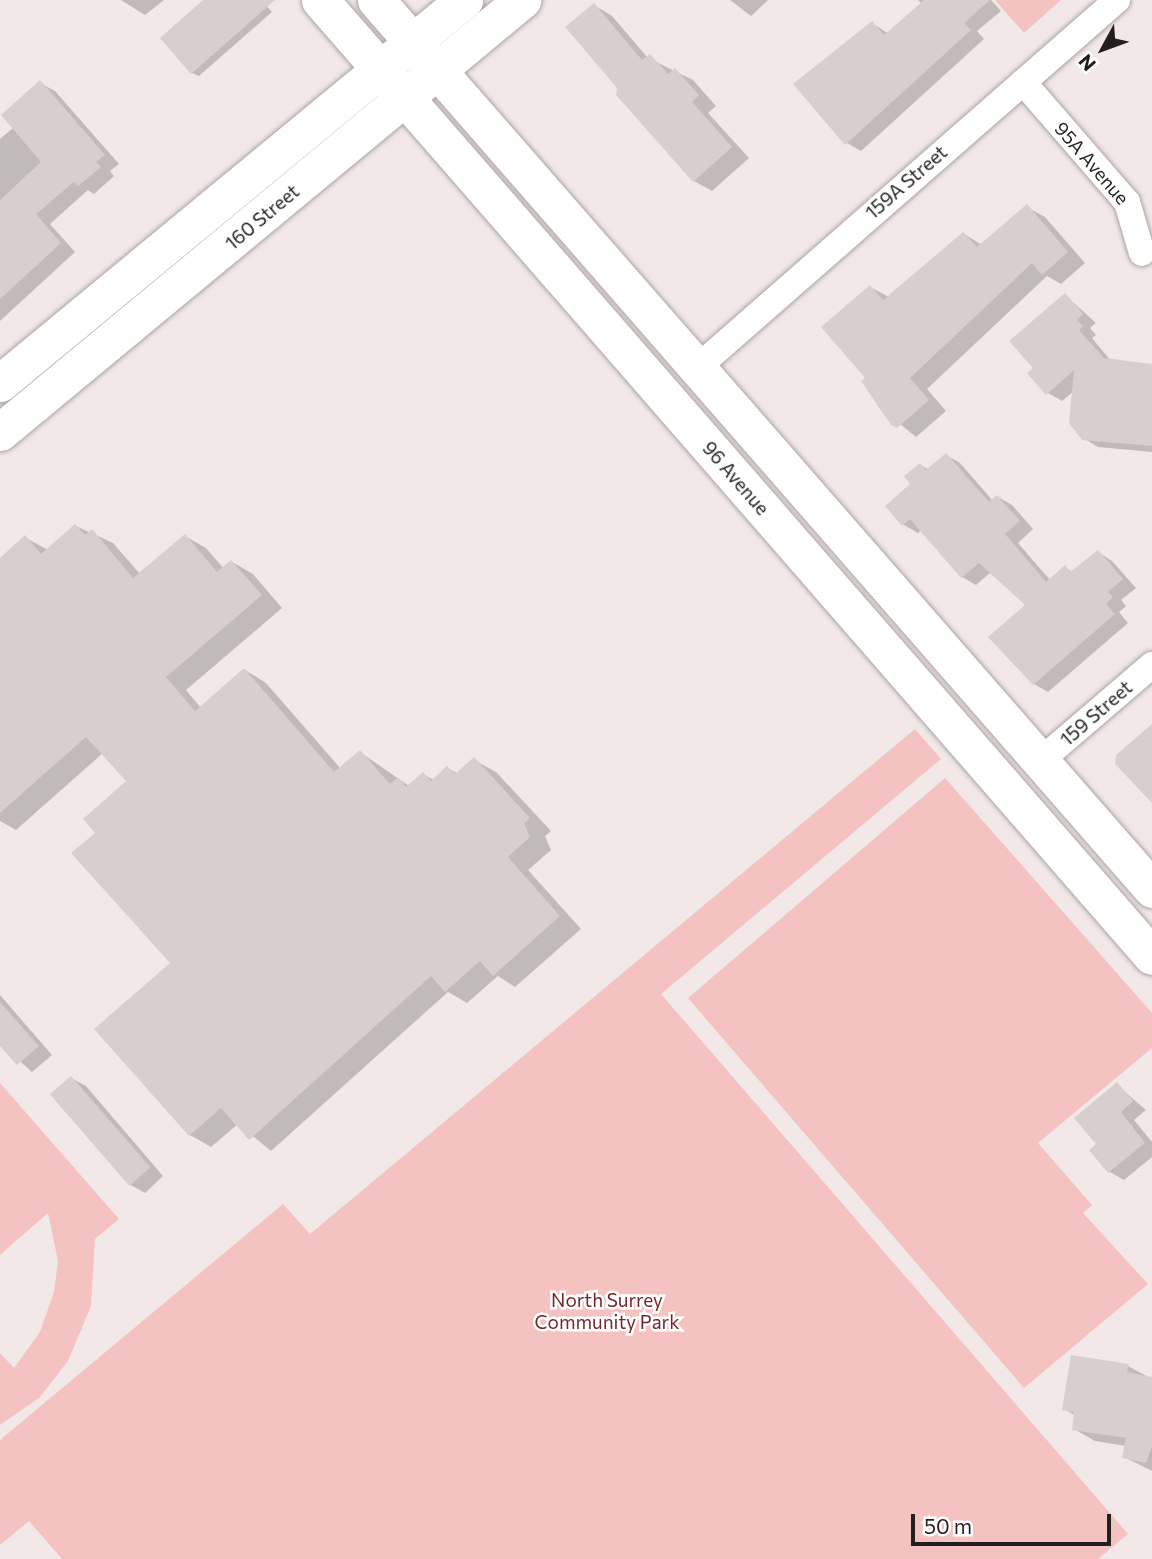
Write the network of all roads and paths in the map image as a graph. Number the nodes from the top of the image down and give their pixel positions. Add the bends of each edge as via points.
1 (320, 0) edge
2 (376, 0) edge
3 (464, 0) edge
4 (522, 0) edge
5 (1117, 0) edge
6 (414, 43) junction
7 (381, 71) junction
8 (438, 72) junction
9 (1023, 82) junction
10 (405, 99) junction
11 (1142, 253) dead end
12 (698, 367) junction
13 (0, 383) edge
14 (0, 432) edge
15 (1152, 665) edge
16 (1040, 761) junction
17 (1152, 889) edge
18 (1152, 956) edge

1 - 7 main road, 96 Avenue
2 - 6 main road
3 - 6 main road, 160 Street
4 - 8 main road, 160 Street
5 - 9 street, 159A Street
6 - 7 main road, 160 Street
6 - 8 main road
7 - 10 main road, 96 Avenue
7 - 13 main road, 160 Street
8 - 10 main road, 160 Street
8 - 12 main road
9 - 11 street, 95A Avenue via 1127,202
9 - 12 street, 159A Street
10 - 14 main road, 160 Street
10 - 18 main road, 96 Avenue
12 - 16 main road
15 - 16 street, 159 Street
16 - 17 main road

